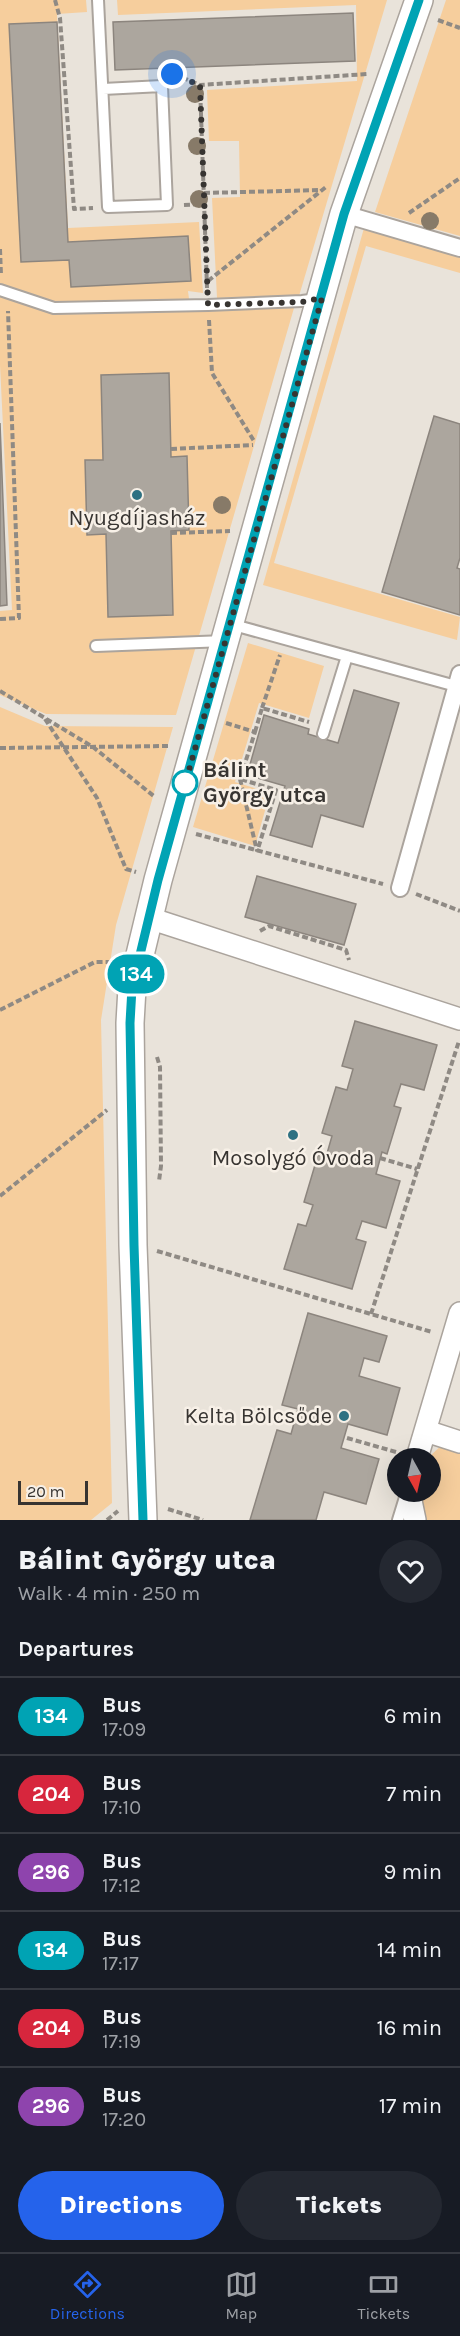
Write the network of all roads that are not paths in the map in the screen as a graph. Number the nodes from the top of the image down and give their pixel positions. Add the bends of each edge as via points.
1 (98, 0) edge
2 (427, 9) edge
3 (103, 89) junction
4 (344, 214) junction
5 (460, 248) edge
6 (3, 291) edge
7 (322, 298) junction
8 (227, 632) junction
9 (96, 646) dead end
10 (347, 656) junction
11 (458, 680) edge
12 (324, 730) road end
13 (400, 888) road end
14 (149, 918) junction
15 (460, 1018) edge
16 (460, 1312) edge
17 (426, 1431) junction
18 (460, 1442) edge
19 (415, 1448) edge
20 (404, 1502) edge
21 (411, 1502) edge
22 (143, 1520) edge
23 (398, 1520) edge
24 (416, 1520) edge

1 - 3 lane
2 - 4 street
3 - 3 lane via 162,86 166,206 108,207
4 - 5 street
4 - 7 street
6 - 7 lane via 54,308 302,302
7 - 8 street
8 - 9 lane
8 - 10 lane
8 - 14 street
10 - 11 lane
10 - 12 lane
11 - 13 street
14 - 15 street
14 - 22 street via 132,988 130,1023
16 - 17 street
17 - 18 street
17 - 19 street
20 - 23 lane
21 - 24 street

